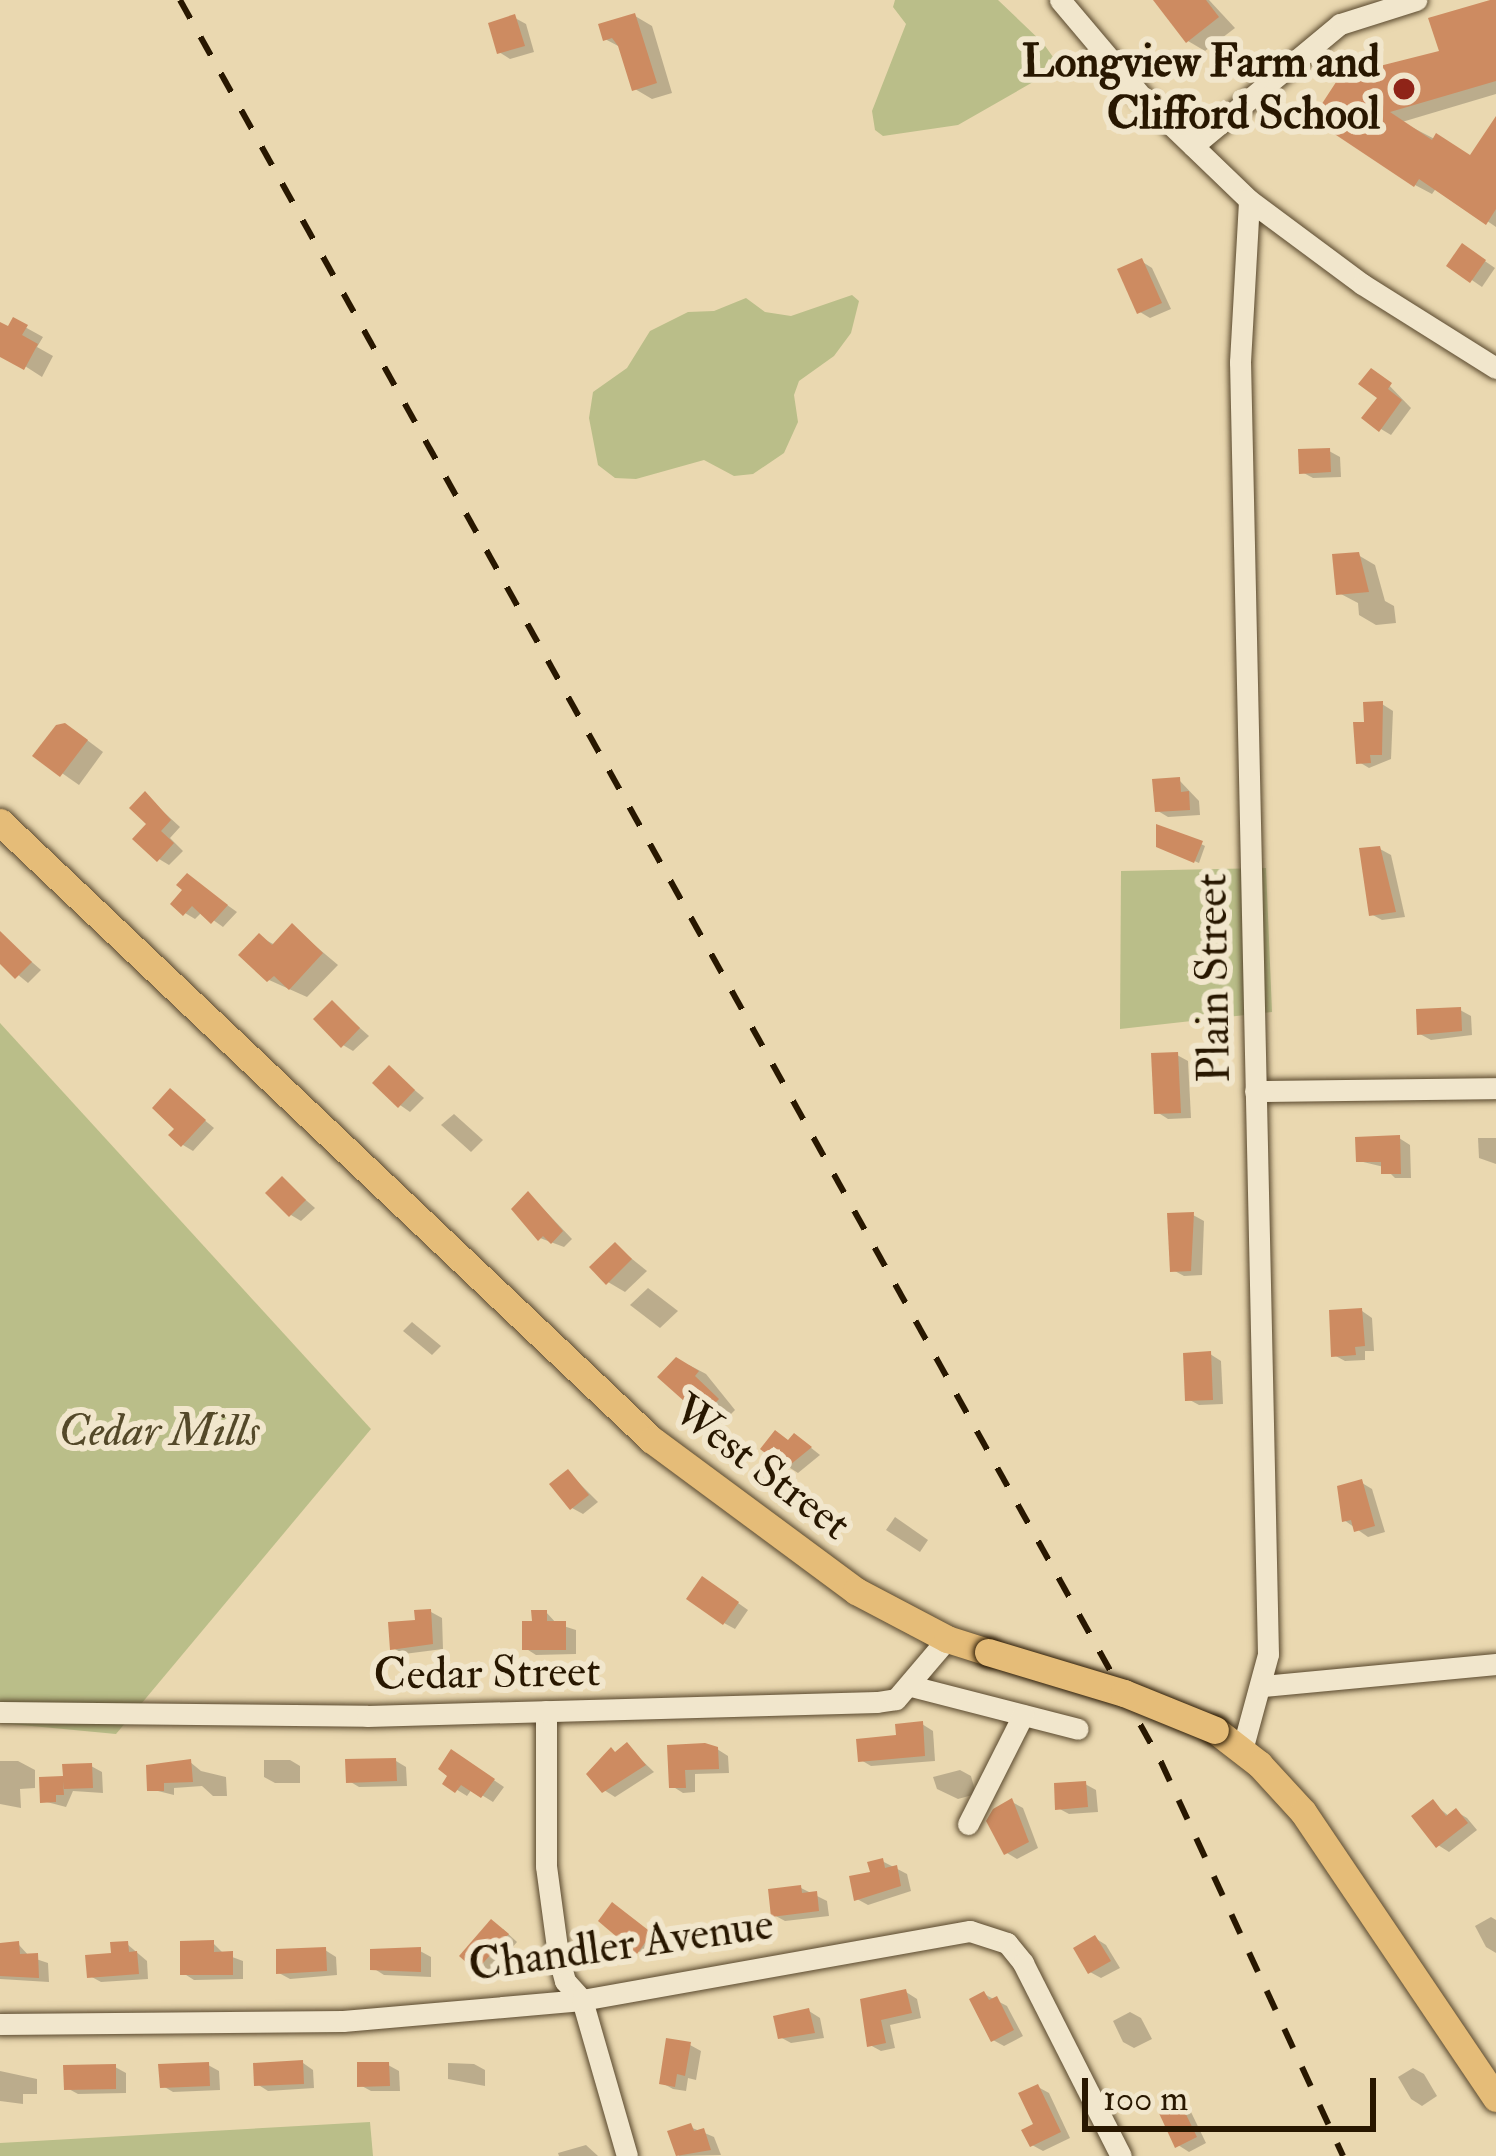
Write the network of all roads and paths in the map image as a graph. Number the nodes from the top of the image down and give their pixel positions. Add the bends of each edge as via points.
1 (1060, 0) edge
2 (1416, 0) edge
3 (1193, 146) junction
4 (1250, 200) junction
5 (1496, 368) edge
6 (0, 822) edge
7 (1496, 1088) edge
8 (1255, 1091) junction
9 (946, 1639) junction
10 (1496, 1664) edge
11 (910, 1686) junction
12 (1263, 1686) junction
13 (546, 1711) junction
14 (0, 1712) edge
15 (1023, 1715) junction
16 (1078, 1729) dead end
17 (1242, 1750) junction
18 (968, 1824) dead end
19 (582, 2000) junction
20 (0, 2024) edge
21 (1496, 2098) edge
22 (627, 2156) edge
23 (1121, 2156) edge

1 - 3 street
2 - 3 street via 1340,24
3 - 4 street
4 - 5 street via 1362,284
4 - 8 street, Plain Street via 1240,362
6 - 9 main road, West Street via 652,1440 811,1561
7 - 8 street
8 - 12 street, Plain Street
9 - 11 street
9 - 17 main road, West Street, bridge via 1124,1693 1215,1730
10 - 12 street
11 - 13 street, Cedar Street via 877,1702
11 - 15 street
12 - 17 street, Plain Street
13 - 14 street, Cedar Street
13 - 19 street via 549,1888 565,1982
15 - 16 street
15 - 18 street
17 - 21 main road, West Street via 1304,1812
19 - 20 street, Chandler Avenue via 343,2021
19 - 22 street
19 - 23 street, Chandler Avenue via 970,1931 1007,1942 1023,1963

